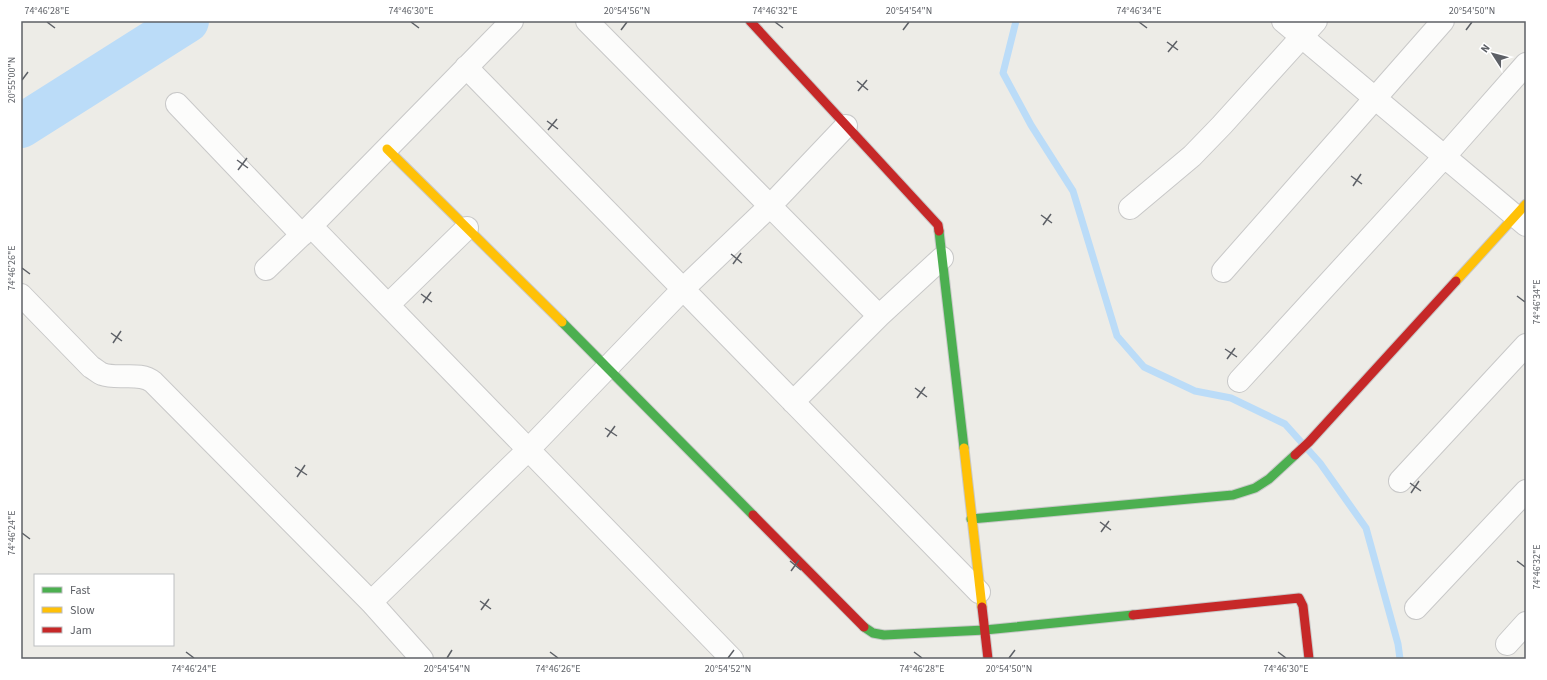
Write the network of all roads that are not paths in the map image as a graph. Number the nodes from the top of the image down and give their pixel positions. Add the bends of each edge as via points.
1 (512, 21) edge
2 (587, 21) edge
3 (750, 21) edge
4 (1283, 21) edge
5 (1443, 21) edge
6 (1309, 29) edge
7 (1526, 64) edge
8 (466, 67) junction
9 (1375, 98) junction
10 (177, 104) dead end
11 (846, 126) junction
12 (387, 149) junction
13 (1444, 157) junction
14 (770, 206) junction
15 (1130, 208) dead end
16 (1522, 215) edge
17 (467, 228) junction
18 (306, 230) junction
19 (942, 258) junction
20 (266, 269) dead end
21 (1223, 271) dead end
22 (683, 289) junction
23 (21, 295) edge
24 (388, 305) junction
25 (879, 316) junction
26 (1526, 345) edge
27 (608, 367) junction
28 (1239, 380) dead end
29 (793, 402) junction
30 (528, 450) junction
31 (1400, 481) dead end
32 (1526, 491) edge
33 (971, 519) junction
34 (979, 592) junction
35 (371, 602) junction
36 (1416, 608) dead end
37 (1526, 623) edge
38 (985, 630) junction
39 (1507, 644) dead end
40 (422, 659) edge
41 (732, 659) edge
42 (988, 659) edge
43 (1309, 659) edge

1 - 8 street
2 - 14 street
3 - 11 street
4 - 6 street
5 - 9 street
6 - 9 street
6 - 15 street via 1192,156
7 - 13 street
8 - 12 street
8 - 22 street
9 - 13 street
9 - 21 street
10 - 18 street
11 - 14 street
11 - 19 street via 938,225
12 - 17 street
12 - 18 street
13 - 16 street
13 - 28 street
14 - 22 street
14 - 25 street
16 - 33 street via 1310,442 1269,479 1255,488 1233,495
17 - 24 street
17 - 27 street
18 - 20 street
18 - 24 street
19 - 25 street
19 - 33 street
22 - 27 street
22 - 29 street
23 - 35 street via 91,367 102,374 150,379
24 - 30 street
25 - 29 street
26 - 31 street
27 - 30 street
27 - 38 street via 862,626 884,635
29 - 34 street
30 - 35 street
30 - 41 street
32 - 36 street
33 - 34 street
34 - 38 street
35 - 40 street
37 - 39 street
38 - 42 street
38 - 43 street via 1299,598 1303,606

